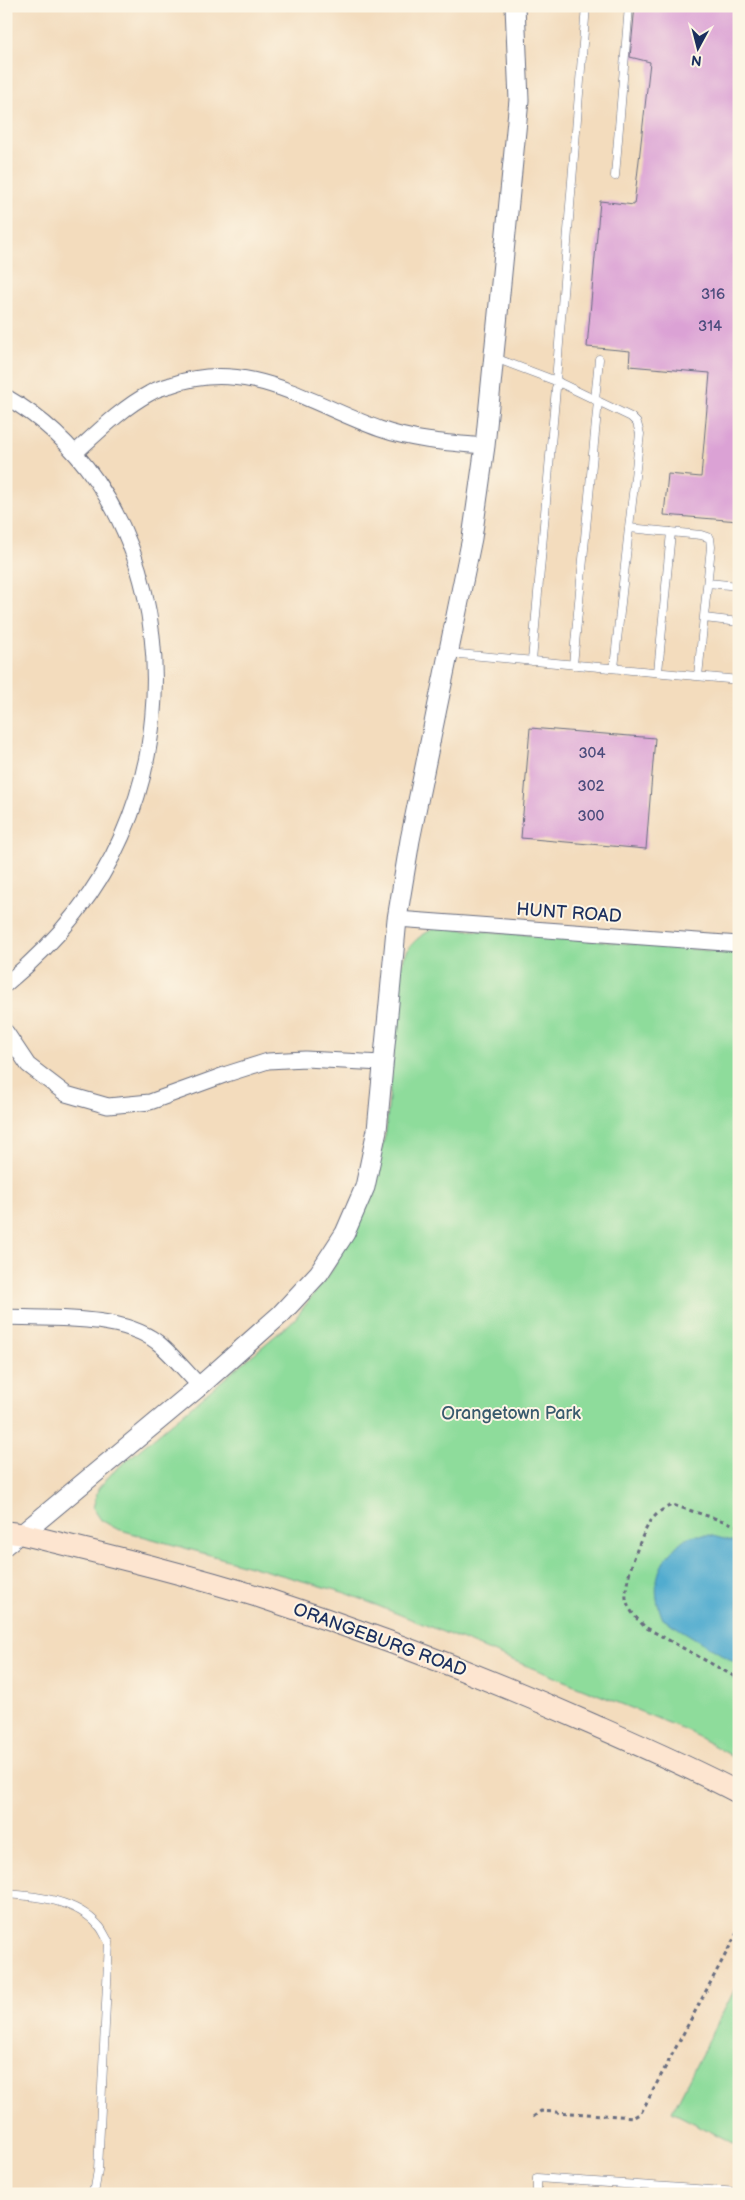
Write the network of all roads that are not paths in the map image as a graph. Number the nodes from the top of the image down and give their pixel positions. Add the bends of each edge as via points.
1 (515, 6) edge
2 (586, 6) edge
3 (628, 6) edge
4 (615, 176) dead end
5 (493, 358) junction
6 (599, 359) dead end
7 (558, 381) junction
8 (6, 397) edge
9 (597, 400) junction
10 (485, 446) junction
11 (76, 452) junction
12 (629, 528) junction
13 (671, 532) junction
14 (708, 583) junction
15 (739, 586) edge
16 (704, 618) junction
17 (739, 622) edge
18 (448, 653) junction
19 (532, 661) junction
20 (574, 665) junction
21 (614, 668) junction
22 (658, 672) junction
23 (698, 676) junction
24 (739, 680) edge
25 (397, 920) junction
26 (739, 944) edge
27 (6, 984) edge
28 (6, 1032) edge
29 (382, 1063) junction
30 (6, 1318) edge
31 (200, 1386) junction
32 (12, 1538) edge
33 (739, 1793) edge
34 (6, 1894) edge
35 (739, 2192) edge
36 (90, 2194) edge
37 (537, 2194) edge

1 - 5 street via 518,100
2 - 7 lane
3 - 4 lane
5 - 7 lane
5 - 10 street
6 - 9 lane
7 - 9 lane
7 - 19 lane
8 - 11 street via 51,428
9 - 12 lane via 631,417 640,434
9 - 20 lane
10 - 11 street via 426,441 380,429 276,385 232,376 190,378 151,392 120,412
10 - 18 street via 472,538
11 - 27 street via 104,492 125,532 142,579 151,627 155,680 150,734 140,785 122,836 99,880 70,920
12 - 13 lane
12 - 21 lane
13 - 14 lane via 710,538
13 - 22 lane
14 - 15 lane
14 - 16 lane
16 - 17 lane
16 - 23 lane
18 - 19 lane
18 - 25 street
19 - 20 lane
20 - 21 lane
21 - 22 lane
22 - 23 lane
23 - 24 lane
25 - 26 street, HUNT ROAD
25 - 29 street
28 - 29 street via 28,1065 66,1094 108,1106 150,1102 268,1061 305,1059
29 - 31 street via 377,1130 365,1187 345,1234 319,1273 281,1314
30 - 31 street via 109,1322 132,1328 157,1342
31 - 32 street
32 - 33 main road, ORANGEBURG ROAD via 145,1565 262,1598 376,1636 492,1680
34 - 36 lane via 58,1901 78,1910 99,1925 109,1942 98,2170 95,2188
35 - 37 lane via 537,2178

